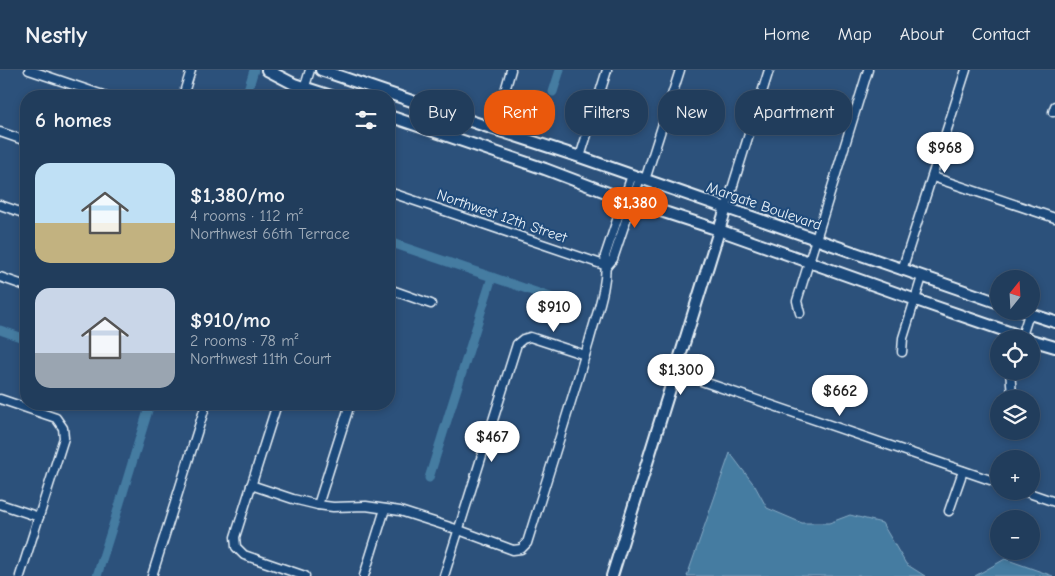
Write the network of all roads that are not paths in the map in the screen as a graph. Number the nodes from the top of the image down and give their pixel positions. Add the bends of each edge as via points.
1 (29, 70) edge
2 (191, 70) edge
3 (267, 70) edge
4 (310, 70) edge
5 (321, 70) edge
6 (511, 70) edge
7 (607, 70) edge
8 (680, 70) edge
9 (769, 70) edge
10 (868, 70) edge
11 (966, 70) edge
12 (88, 90) edge
13 (185, 90) edge
14 (301, 90) edge
15 (304, 90) edge
16 (380, 90) edge
17 (505, 90) edge
18 (395, 95) edge
19 (395, 118) edge
20 (484, 126) edge
21 (0, 132) edge
22 (512, 135) edge
23 (20, 139) edge
24 (580, 157) junction
25 (933, 177) junction
26 (639, 178) junction
27 (395, 194) edge
28 (628, 200) junction
29 (0, 205) edge
30 (726, 208) junction
31 (20, 212) edge
32 (1055, 218) edge
33 (719, 230) junction
34 (816, 240) junction
35 (810, 261) junction
36 (606, 266) junction
37 (902, 270) junction
38 (0, 277) edge
39 (922, 277) junction
40 (20, 284) edge
41 (395, 291) edge
42 (916, 300) junction
43 (990, 300) edge
44 (432, 304) dead end
45 (800, 313) dead end
46 (1040, 317) edge
47 (1055, 322) edge
48 (1003, 330) edge
49 (1040, 343) edge
50 (1055, 348) edge
51 (902, 352) dead end
52 (585, 355) junction
53 (675, 372) junction
54 (0, 399) edge
55 (20, 406) edge
56 (32, 410) edge
57 (204, 410) edge
58 (275, 410) edge
59 (348, 410) edge
60 (963, 471) junction
61 (990, 480) edge
62 (251, 485) junction
63 (1040, 497) edge
64 (1055, 502) edge
65 (0, 504) edge
66 (318, 505) junction
67 (384, 509) junction
68 (949, 511) dead end
69 (39, 517) junction
70 (458, 530) junction
71 (20, 576) edge
72 (152, 576) edge
73 (305, 576) edge
74 (364, 576) edge
75 (444, 576) edge
76 (612, 576) edge

1 - 12 street
2 - 13 street
3 - 14 street
4 - 15 street
5 - 16 street, Margate Boulevard
6 - 17 street
7 - 24 street
8 - 26 street
9 - 30 street
10 - 34 street
11 - 25 street
18 - 20 street, Margate Boulevard
19 - 28 street
21 - 23 street
22 - 24 street, Margate Boulevard
24 - 26 street, Margate Boulevard
25 - 32 street
25 - 37 street
26 - 28 street
26 - 30 street, Margate Boulevard
27 - 36 street, Northwest 12th Street
28 - 33 street
28 - 36 street via 605,256
29 - 31 street
30 - 33 street
30 - 34 street, Margate Boulevard
33 - 35 street
33 - 53 street
34 - 35 street
34 - 37 street, Margate Boulevard
35 - 42 street
35 - 45 street via 797,301
36 - 52 street via 605,285
37 - 39 street, Margate Boulevard
38 - 40 street
39 - 42 street
39 - 43 street, Margate Boulevard
41 - 44 street
42 - 48 street
42 - 51 street via 903,338
46 - 47 street
49 - 50 street
52 - 70 street via 530,337 517,344
52 - 70 street via 527,543 521,549 513,550
53 - 60 street
53 - 76 street
54 - 55 street
56 - 69 street via 56,418 63,428 64,438
57 - 72 street
58 - 62 street
59 - 66 street
60 - 61 street
60 - 68 street
62 - 66 street
62 - 73 street via 235,537 236,547 244,555
63 - 64 street
65 - 69 street
66 - 67 street
67 - 70 street
67 - 74 street
69 - 71 street
70 - 75 street

